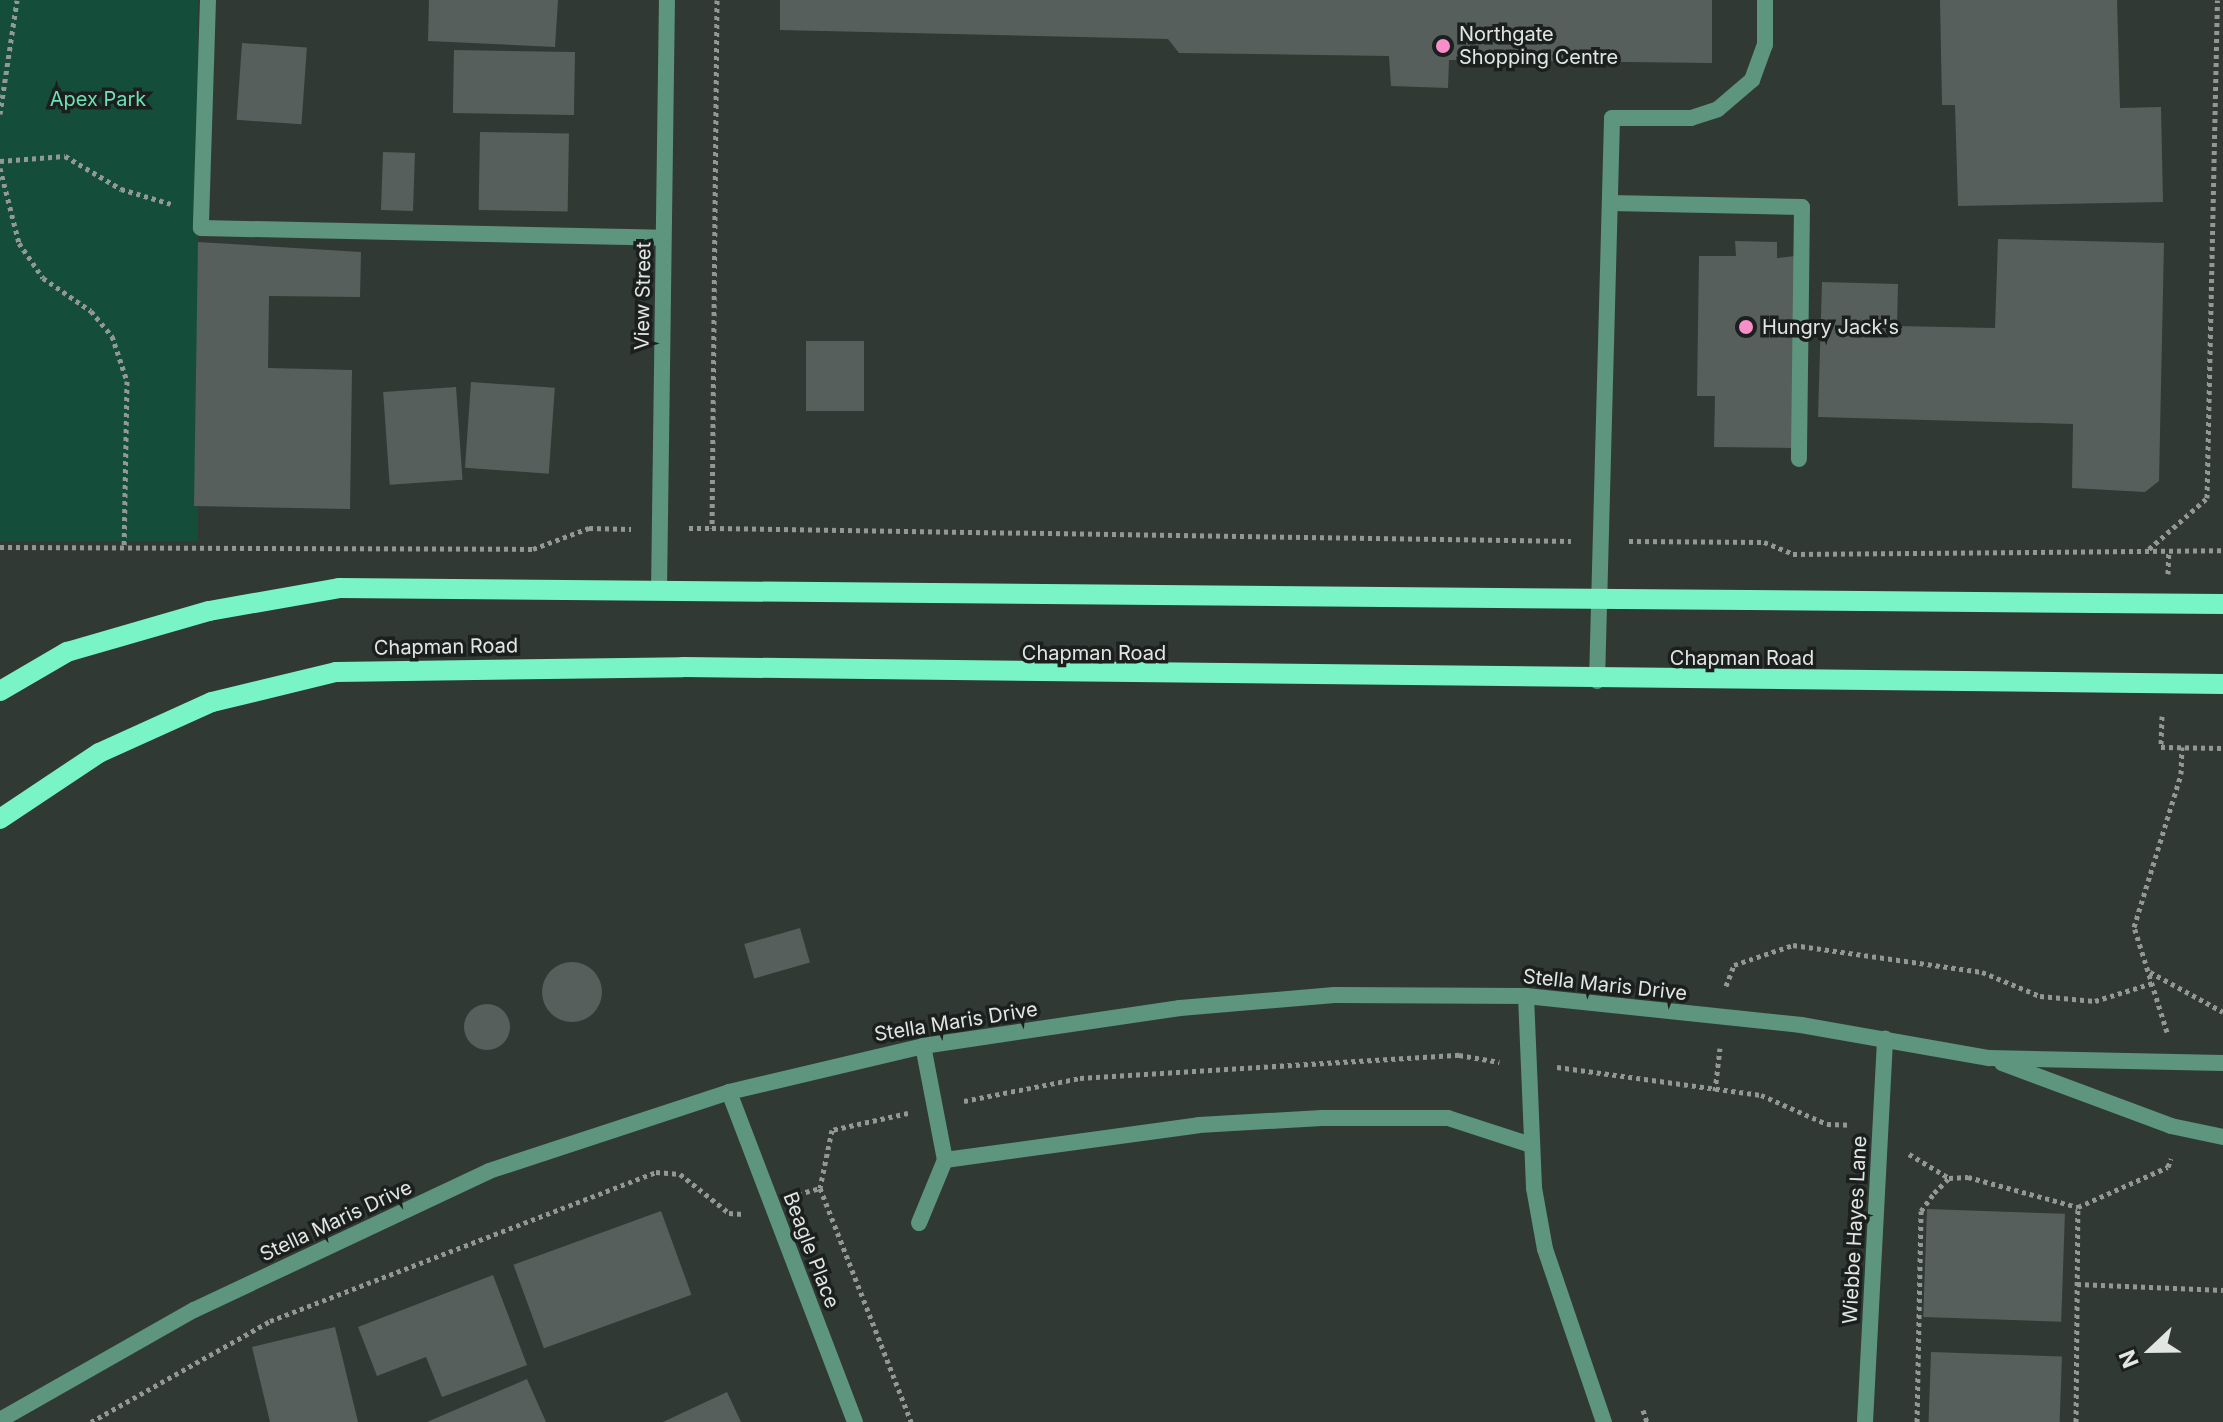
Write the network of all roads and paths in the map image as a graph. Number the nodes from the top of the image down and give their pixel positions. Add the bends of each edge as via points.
1 (17, 0) edge
2 (208, 0) edge
3 (667, 0) edge
4 (717, 0) edge
5 (1765, 0) edge
6 (2217, 0) edge
7 (0, 114) edge
8 (0, 161) edge
9 (0, 168) edge
10 (1610, 203) junction
11 (202, 205) junction
12 (663, 238) junction
13 (1799, 459) dead end
14 (615, 529) dead end
15 (1571, 541) dead end
16 (1632, 541) dead end
17 (0, 547) edge
18 (124, 548) junction
19 (2148, 550) junction
20 (2223, 550) edge
21 (2169, 551) junction
22 (2168, 569) dead end
23 (659, 592) junction
24 (1598, 598) junction
25 (2223, 604) edge
26 (1597, 681) junction
27 (2223, 684) edge
28 (0, 691) edge
29 (2162, 727) dead end
30 (2182, 747) junction
31 (2223, 748) edge
32 (0, 819) edge
33 (2149, 971) junction
34 (2153, 983) junction
35 (1726, 984) dead end
36 (1526, 996) junction
37 (2223, 1012) edge
38 (2166, 1024) dead end
39 (1885, 1039) junction
40 (1720, 1043) dead end
41 (923, 1046) junction
42 (1989, 1058) junction
43 (1495, 1061) dead end
44 (2223, 1063) edge
45 (1573, 1069) dead end
46 (1715, 1091) junction
47 (729, 1092) junction
48 (968, 1100) dead end
49 (903, 1115) dead end
50 (1843, 1123) dead end
51 (2223, 1137) edge
52 (1531, 1145) junction
53 (2172, 1157) dead end
54 (1920, 1159) dead end
55 (945, 1160) junction
56 (1949, 1178) junction
57 (820, 1188) junction
58 (801, 1193) dead end
59 (2078, 1207) junction
60 (747, 1213) dead end
61 (919, 1223) dead end
62 (2077, 1284) junction
63 (2223, 1290) edge
64 (1643, 1410) dead end
65 (0, 1420) edge
66 (91, 1422) edge
67 (855, 1422) edge
68 (911, 1422) edge
69 (1604, 1422) edge
70 (1647, 1422) edge
71 (1865, 1422) edge
72 (1917, 1422) edge
73 (2076, 1422) edge

1 - 7 path
2 - 11 street
3 - 12 street, View Street
4 - 15 path via 712,528
5 - 10 street via 1765,45 1752,80 1718,109 1691,118 1612,118
6 - 19 path via 2207,498
8 - 11 path via 65,156 121,189 164,203
9 - 18 path via 19,243 43,278 91,311 112,336 127,381
10 - 13 street via 1802,207
10 - 24 street
11 - 12 street via 201,228
12 - 23 street, View Street
14 - 18 path via 589,528 533,549
16 - 19 path via 1764,542 1793,554
17 - 18 path
19 - 21 path
20 - 21 path
21 - 22 path
23 - 24 main road
23 - 28 main road via 339,588 209,611 67,652
24 - 25 main road
24 - 26 street
26 - 27 main road, Chapman Road
26 - 32 main road, Chapman Road via 683,667 336,672 212,702 99,753
29 - 30 path via 2161,747
30 - 31 path
30 - 33 path via 2181,774 2134,927
33 - 34 path
33 - 37 path
34 - 35 path via 2095,1001 2040,996 1982,972 1793,945 1734,965
34 - 38 path
36 - 39 street, Stella Maris Drive
36 - 41 street, Stella Maris Drive via 1334,995 1210,1005
36 - 52 street
39 - 42 street, Stella Maris Drive
39 - 71 street, Wiebbe Hayes Lane
40 - 46 path
41 - 47 street, Stella Maris Drive
41 - 55 street
42 - 44 street, Stella Maris Drive
42 - 51 street, Stella Maris Drive via 2171,1126
43 - 48 path via 1459,1055 1080,1078
45 - 46 path
46 - 50 path via 1761,1095 1827,1124
47 - 65 street, Stella Maris Drive via 489,1171 194,1310
47 - 67 street, Beagle Place
49 - 57 path via 832,1130
52 - 55 street via 1448,1118 1322,1118 1199,1125
52 - 69 street via 1545,1249
53 - 59 path via 2168,1167
54 - 56 path
55 - 61 street
56 - 59 path
56 - 72 path via 1921,1211
57 - 58 path
57 - 68 path
59 - 62 path
60 - 66 path via 729,1213 680,1174 656,1172 270,1321
62 - 63 path
62 - 73 path
64 - 70 path

